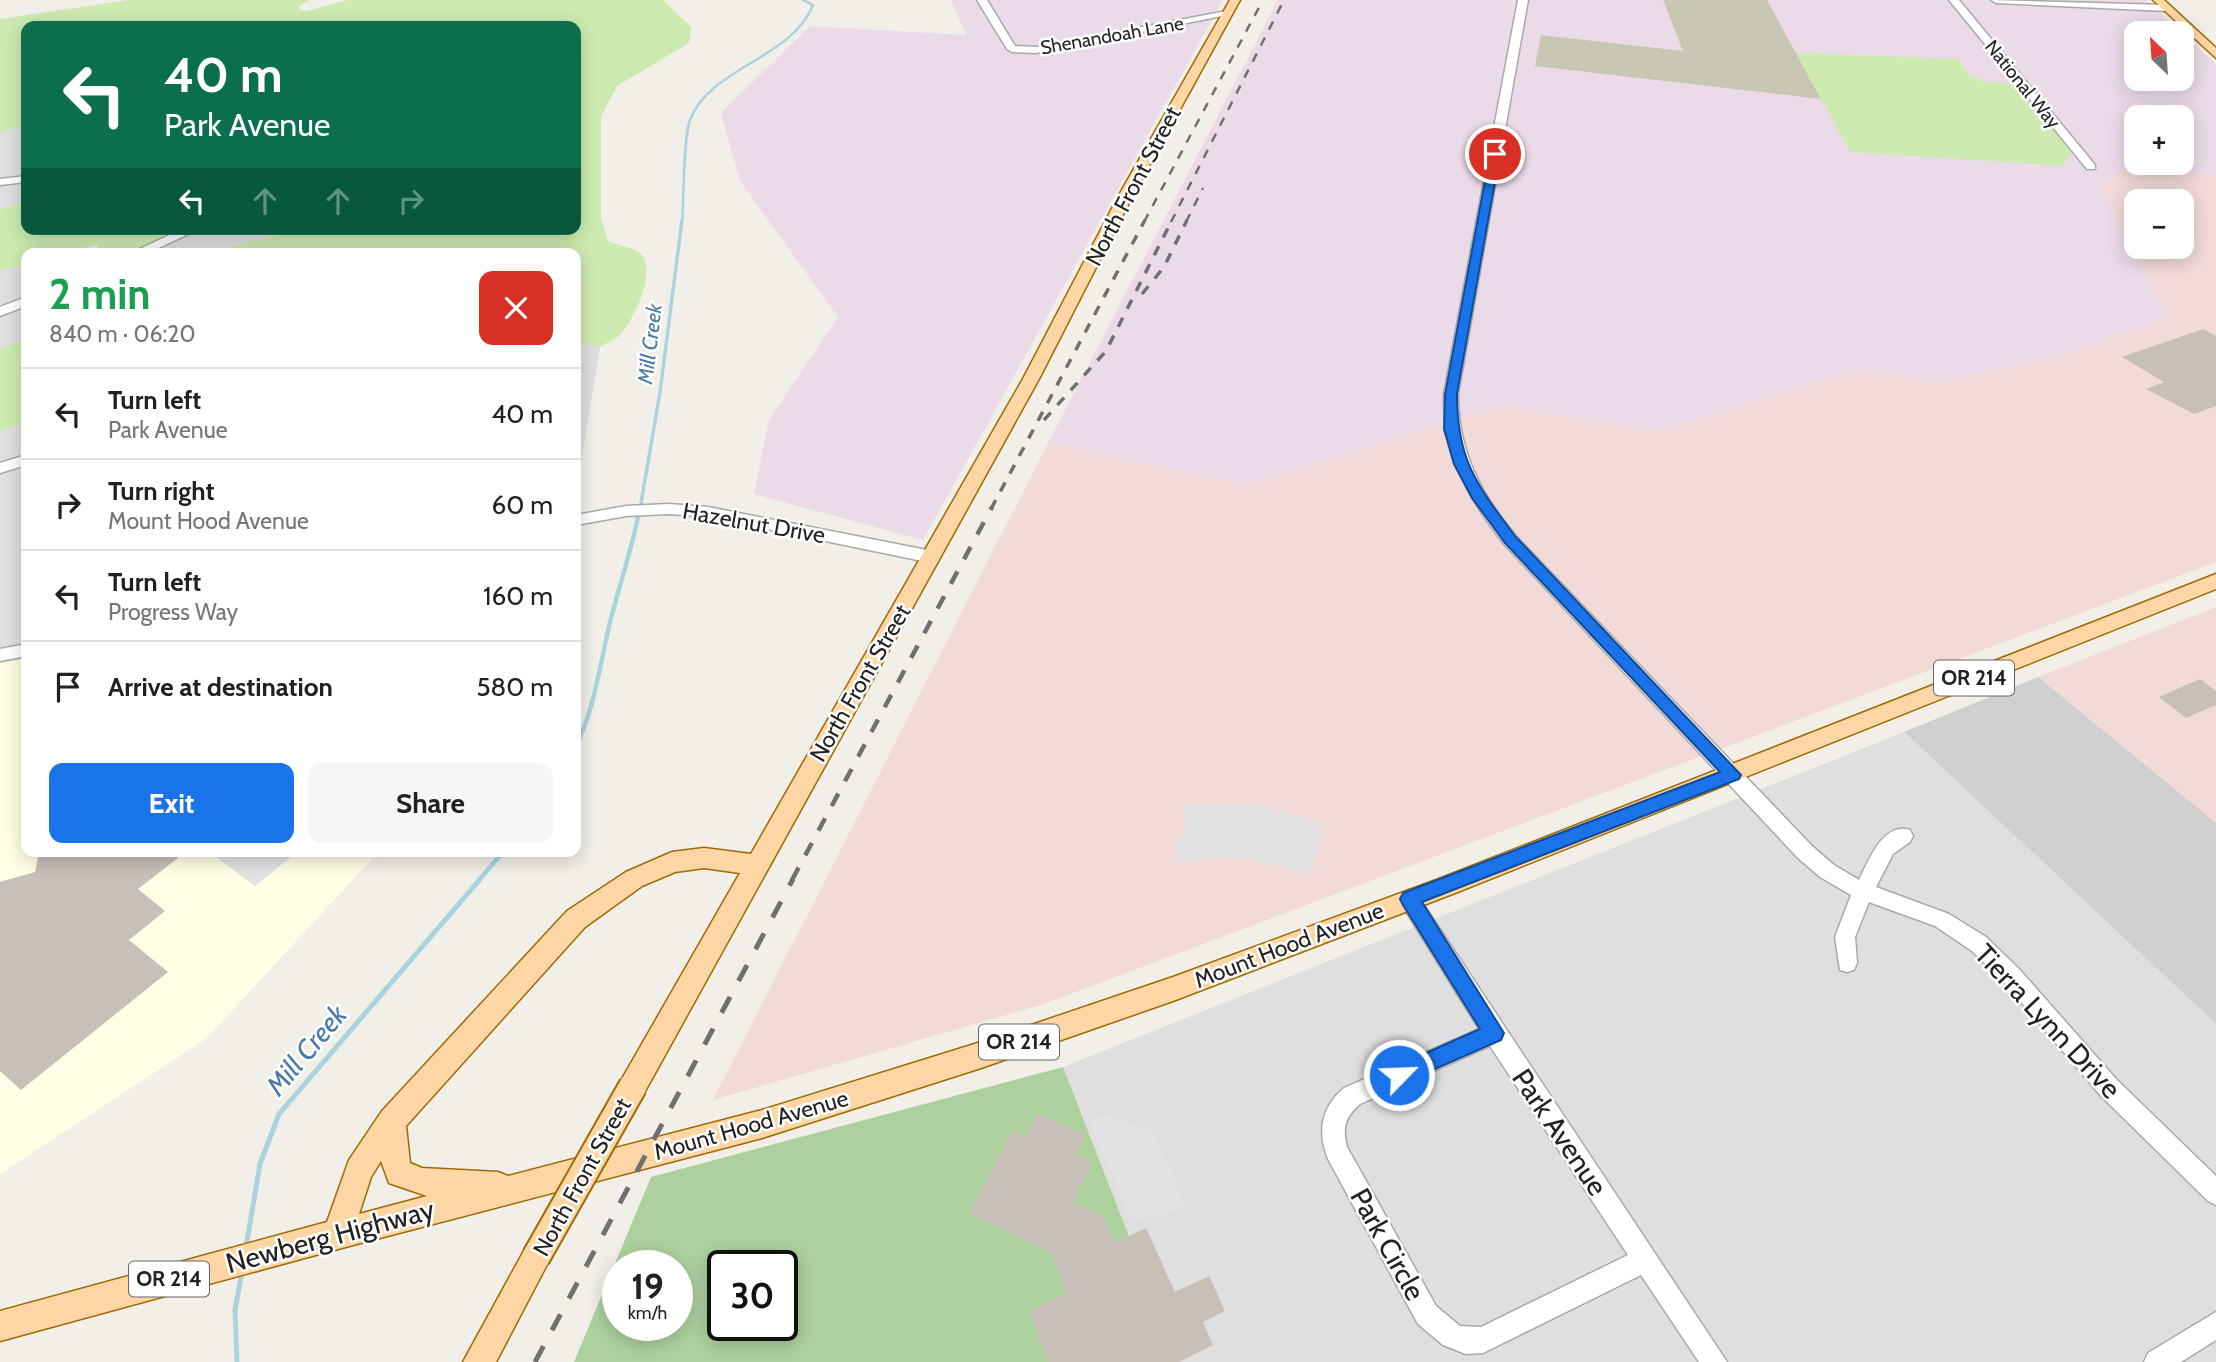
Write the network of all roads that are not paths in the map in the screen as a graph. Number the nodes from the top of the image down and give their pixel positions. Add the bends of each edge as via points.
1 (982, 0) edge
2 (1235, 0) edge
3 (1523, 0) edge
4 (1954, 0) edge
5 (1996, 0) edge
6 (2162, 4) edge
7 (1227, 14) junction
8 (2216, 54) edge
9 (2091, 167) dead end
10 (21, 180) edge
11 (0, 182) edge
12 (179, 235) edge
13 (149, 248) edge
14 (21, 304) edge
15 (0, 312) edge
16 (21, 462) edge
17 (0, 468) edge
18 (581, 519) edge
19 (932, 557) junction
20 (2216, 581) edge
21 (21, 651) edge
22 (0, 654) edge
23 (1733, 775) junction
24 (1903, 836) dead end
25 (756, 865) junction
26 (1863, 891) junction
27 (1409, 899) junction
28 (1847, 963) dead end
29 (1494, 1033) junction
30 (392, 1121) junction
31 (621, 1162) joint
32 (521, 1187) junction
33 (2216, 1192) edge
34 (338, 1234) junction
35 (1645, 1259) junction
36 (2216, 1325) edge
37 (0, 1326) edge
38 (479, 1362) edge
39 (1714, 1362) edge
40 (2157, 1362) edge

1 - 7 street, Shenandoah Lane via 1012,49 1037,50
2 - 7 main road, North Front Street
3 - 23 street, Tierra Lynn Drive via 1451,394 1456,450 1495,522
4 - 9 street, National Way
5 - 6 street
6 - 8 main road
7 - 19 main road, North Front Street
10 - 11 street
12 - 13 street
14 - 15 street
16 - 17 street
18 - 19 street, Hazelnut Drive via 626,511 696,511
19 - 25 main road, North Front Street
20 - 23 main road, Mount Hood Avenue / OR 214
21 - 22 street
23 - 26 street, Tierra Lynn Drive via 1805,852
23 - 27 main road, Mount Hood Avenue / OR 214
24 - 26 street via 1886,848
25 - 30 main road via 682,860 648,872 605,897 564,930
25 - 38 main road, North Front Street, bridge
26 - 28 street via 1845,937
26 - 33 street, Tierra Lynn Drive via 1942,920 1979,944 2109,1088
27 - 29 street, Park Avenue
27 - 31 main road, Mount Hood Avenue / OR 214 via 995,1051 762,1124
29 - 35 street, Park Avenue
29 - 35 street, Park Circle via 1352,1096 1341,1104 1332,1123 1336,1151 1427,1315 1452,1336 1483,1340
30 - 32 main road via 394,1164 409,1179
30 - 34 main road via 359,1170
31 - 32 main road, Newberg Highway / OR 214
32 - 34 main road, Newberg Highway / OR 214
34 - 37 main road, Newberg Highway / OR 214
35 - 39 street, Park Avenue
36 - 40 street

